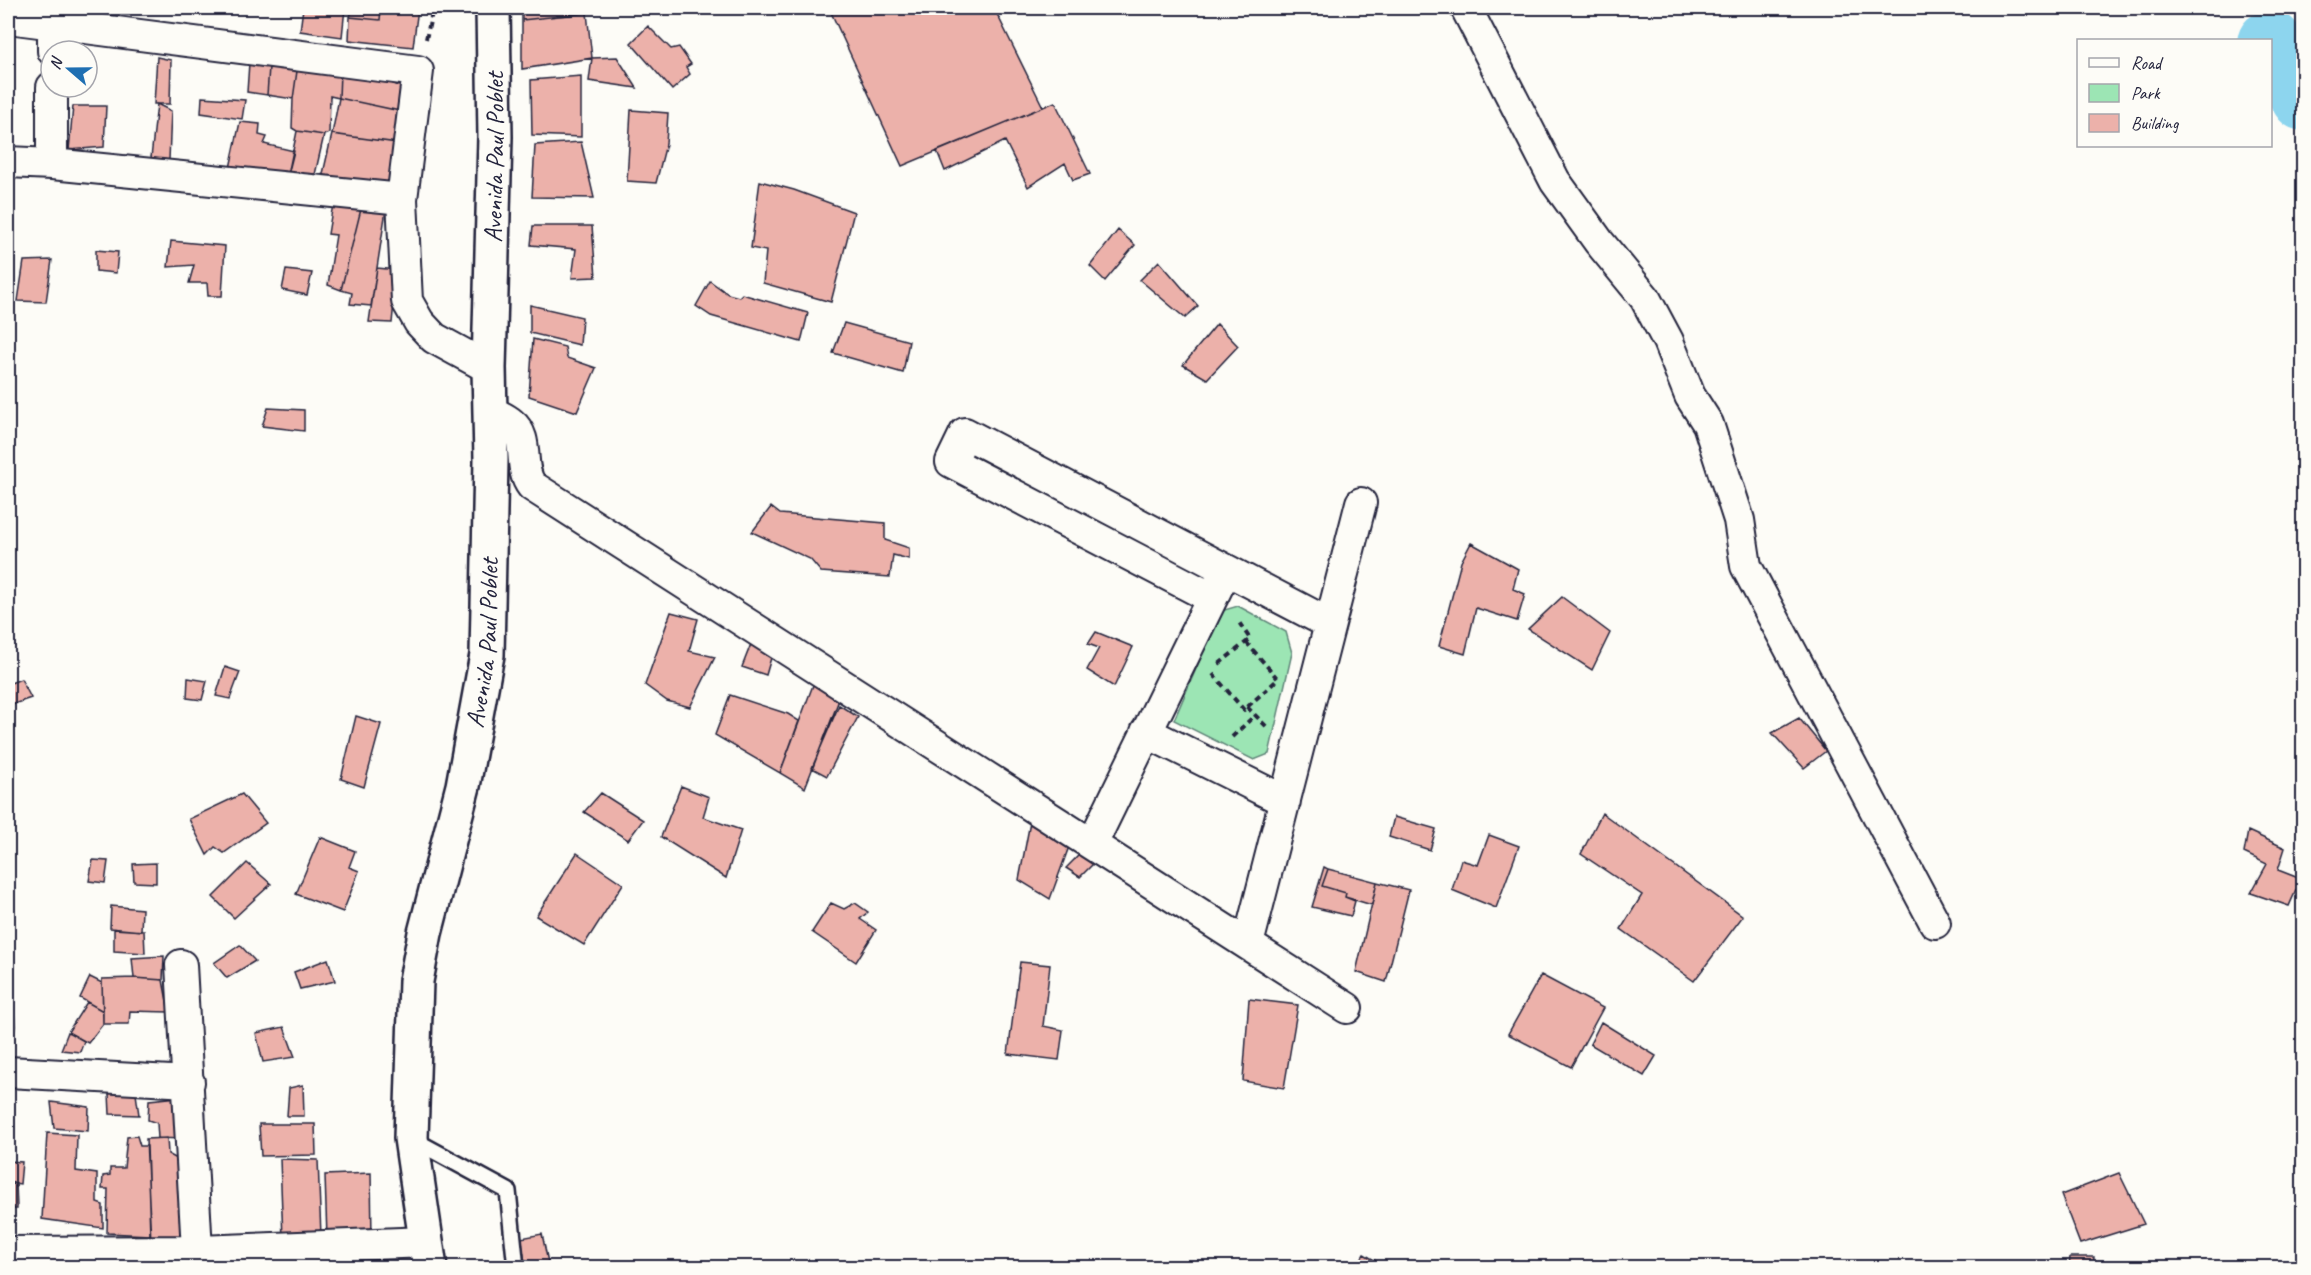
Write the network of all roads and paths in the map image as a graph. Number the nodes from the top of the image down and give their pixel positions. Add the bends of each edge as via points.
1 (493, 8) edge
2 (1466, 8) edge
3 (8, 18) edge
4 (53, 37) edge
5 (52, 99) edge
6 (8, 162) edge
7 (52, 164) junction
8 (402, 199) junction
9 (489, 368) junction
10 (490, 411) junction
11 (1361, 503) dead end
12 (1226, 570) junction
13 (1212, 598) junction
14 (1330, 624) junction
15 (1246, 642) dead end
16 (1210, 671) dead end
17 (1247, 707) junction
18 (1256, 715) junction
19 (1275, 722) dead end
20 (1146, 732) junction
21 (1224, 745) dead end
22 (1285, 801) junction
23 (1092, 844) junction
24 (1935, 923) dead end
25 (1248, 944) junction
26 (181, 965) dead end
27 (1347, 1008) dead end
28 (8, 1072) edge
29 (189, 1082) junction
30 (411, 1138) junction
31 (8, 1252) edge
32 (429, 1255) edge
33 (199, 1259) edge
34 (516, 1268) edge

1 - 9 main road, Avenida Paul Poblet via 495,136
2 - 24 street via 1555,181 1645,298 1668,341 1690,396 1708,424 1739,520 1746,566
3 - 4 street
4 - 8 street via 418,71
5 - 7 street
6 - 7 street
7 - 8 street
8 - 9 street via 407,301 434,338
9 - 10 main road, Avenida Paul Poblet
10 - 23 street via 519,431 527,480 532,486
10 - 30 main road, Avenida Paul Poblet via 487,655 463,786 416,981
11 - 14 street
12 - 13 street
12 - 13 street via 965,433 951,462
12 - 14 street
13 - 20 street
14 - 22 street
15 - 17 path via 1278,680
16 - 17 path via 1244,710
17 - 18 path
18 - 19 path via 1272,733
18 - 21 path
20 - 22 street
20 - 23 street
22 - 25 street
23 - 25 street
25 - 27 street
26 - 29 street
28 - 29 street
29 - 33 street
30 - 32 main road, Avenida Paul Poblet
30 - 34 lane via 508,1191
31 - 33 street
32 - 33 street

